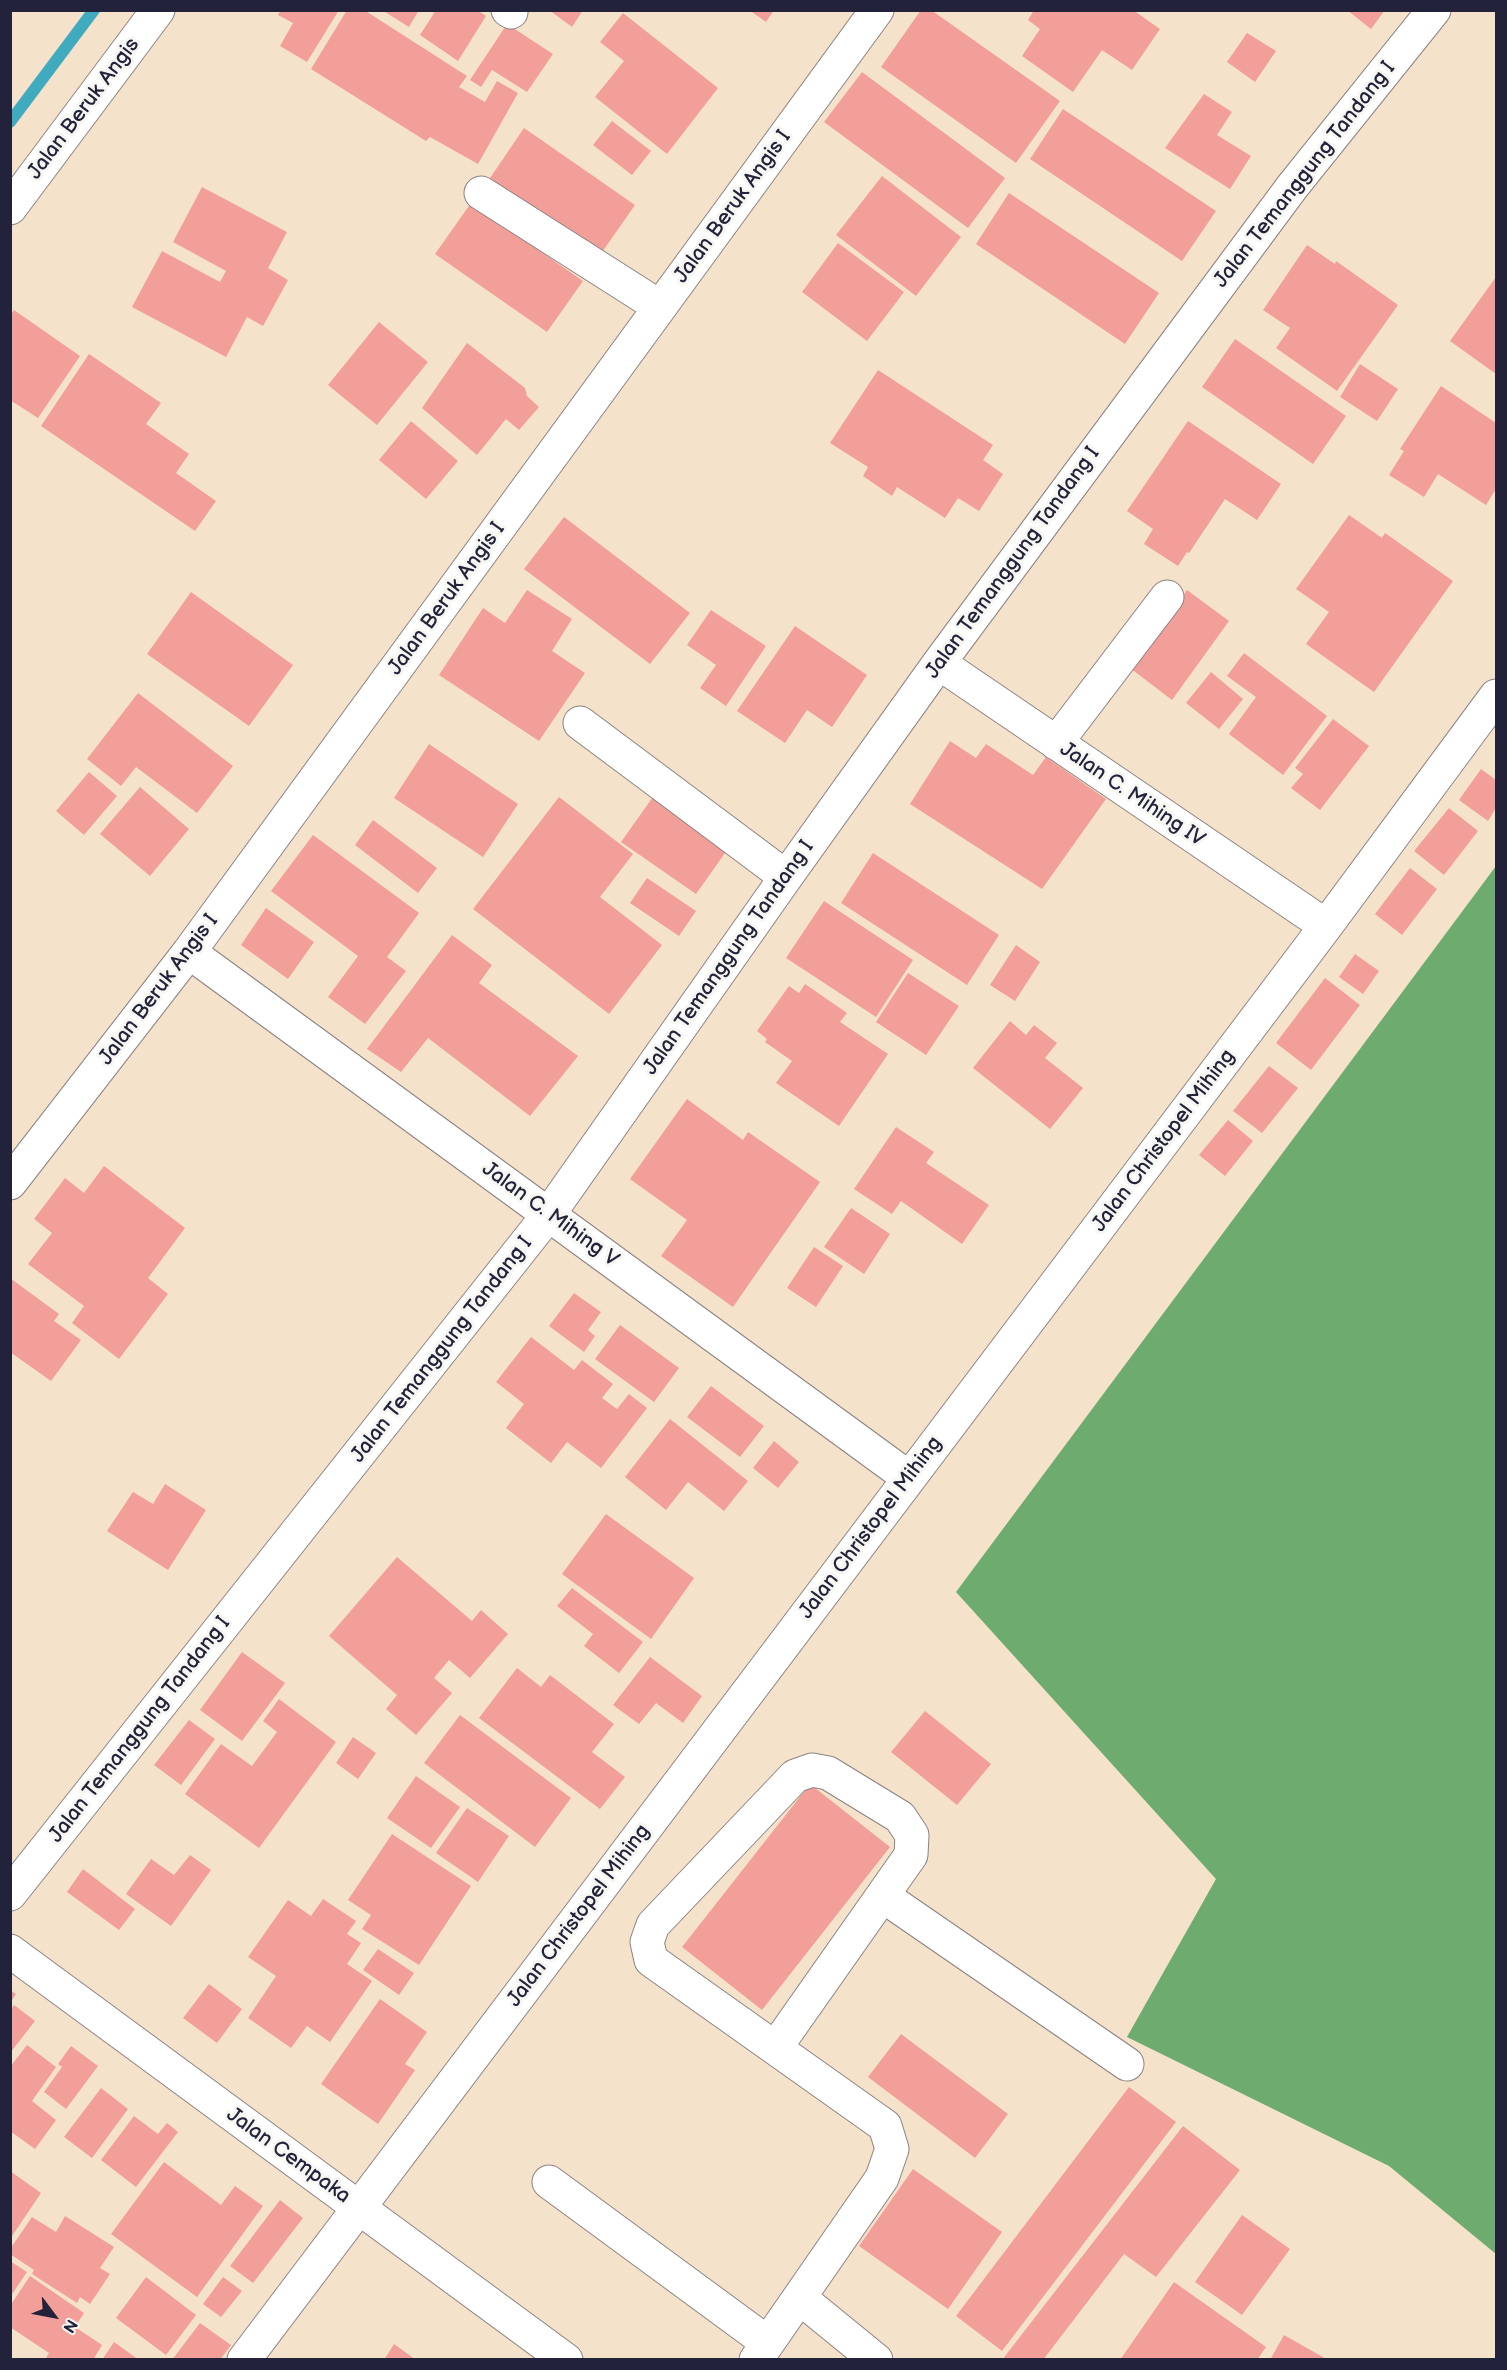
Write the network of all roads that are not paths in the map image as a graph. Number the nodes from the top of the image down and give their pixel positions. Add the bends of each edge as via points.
1 (158, 10) edge
2 (877, 10) edge
3 (1434, 10) edge
4 (481, 193) dead end
5 (10, 208) edge
6 (660, 307) junction
7 (1167, 597) dead end
8 (939, 663) junction
9 (1497, 696) edge
10 (580, 723) dead end
11 (1056, 742) junction
12 (786, 877) junction
13 (1326, 926) junction
14 (189, 952) junction
15 (10, 1183) edge
16 (549, 1214) junction
17 (909, 1478) junction
18 (10, 1894) edge
19 (883, 1896) junction
20 (10, 1950) edge
21 (776, 2047) junction
22 (1127, 2064) dead end
23 (549, 2181) dead end
24 (359, 2208) junction
25 (800, 2298) junction
26 (762, 2351) edge
27 (244, 2360) edge
28 (566, 2360) edge
29 (876, 2360) edge

1 - 5 street, Jalan Beruk Angis
2 - 6 street, Jalan Beruk Angis I
3 - 8 street, Jalan Temanggung Tandang I via 1292,187
4 - 6 street
6 - 14 street, Jalan Beruk Angis I
7 - 11 street
8 - 11 street, Jalan C. Mihing IV
8 - 12 street, Jalan Temanggung Tandang I
9 - 13 street, Jalan Christopel Mihing
10 - 12 street
11 - 13 street, Jalan C. Mihing IV
12 - 16 street, Jalan Temanggung Tandang I
13 - 17 street, Jalan Christopel Mihing
14 - 15 street, Jalan Beruk Angis I
14 - 16 street, Jalan C. Mihing V
16 - 17 street, Jalan C. Mihing V
16 - 18 street, Jalan Temanggung Tandang I
17 - 24 street, Jalan Christopel Mihing
19 - 21 street
19 - 21 street via 911,1855 912,1835 900,1817 828,1773 812,1770 795,1776 653,1925 647,1942 651,1959
19 - 22 street
20 - 24 street, Jalan Cempaka
21 - 25 street via 885,2126 892,2149 882,2178
23 - 26 street
24 - 27 street, Jalan Christopel Mihing
24 - 28 street, Jalan Cempaka
25 - 26 street
25 - 29 street

